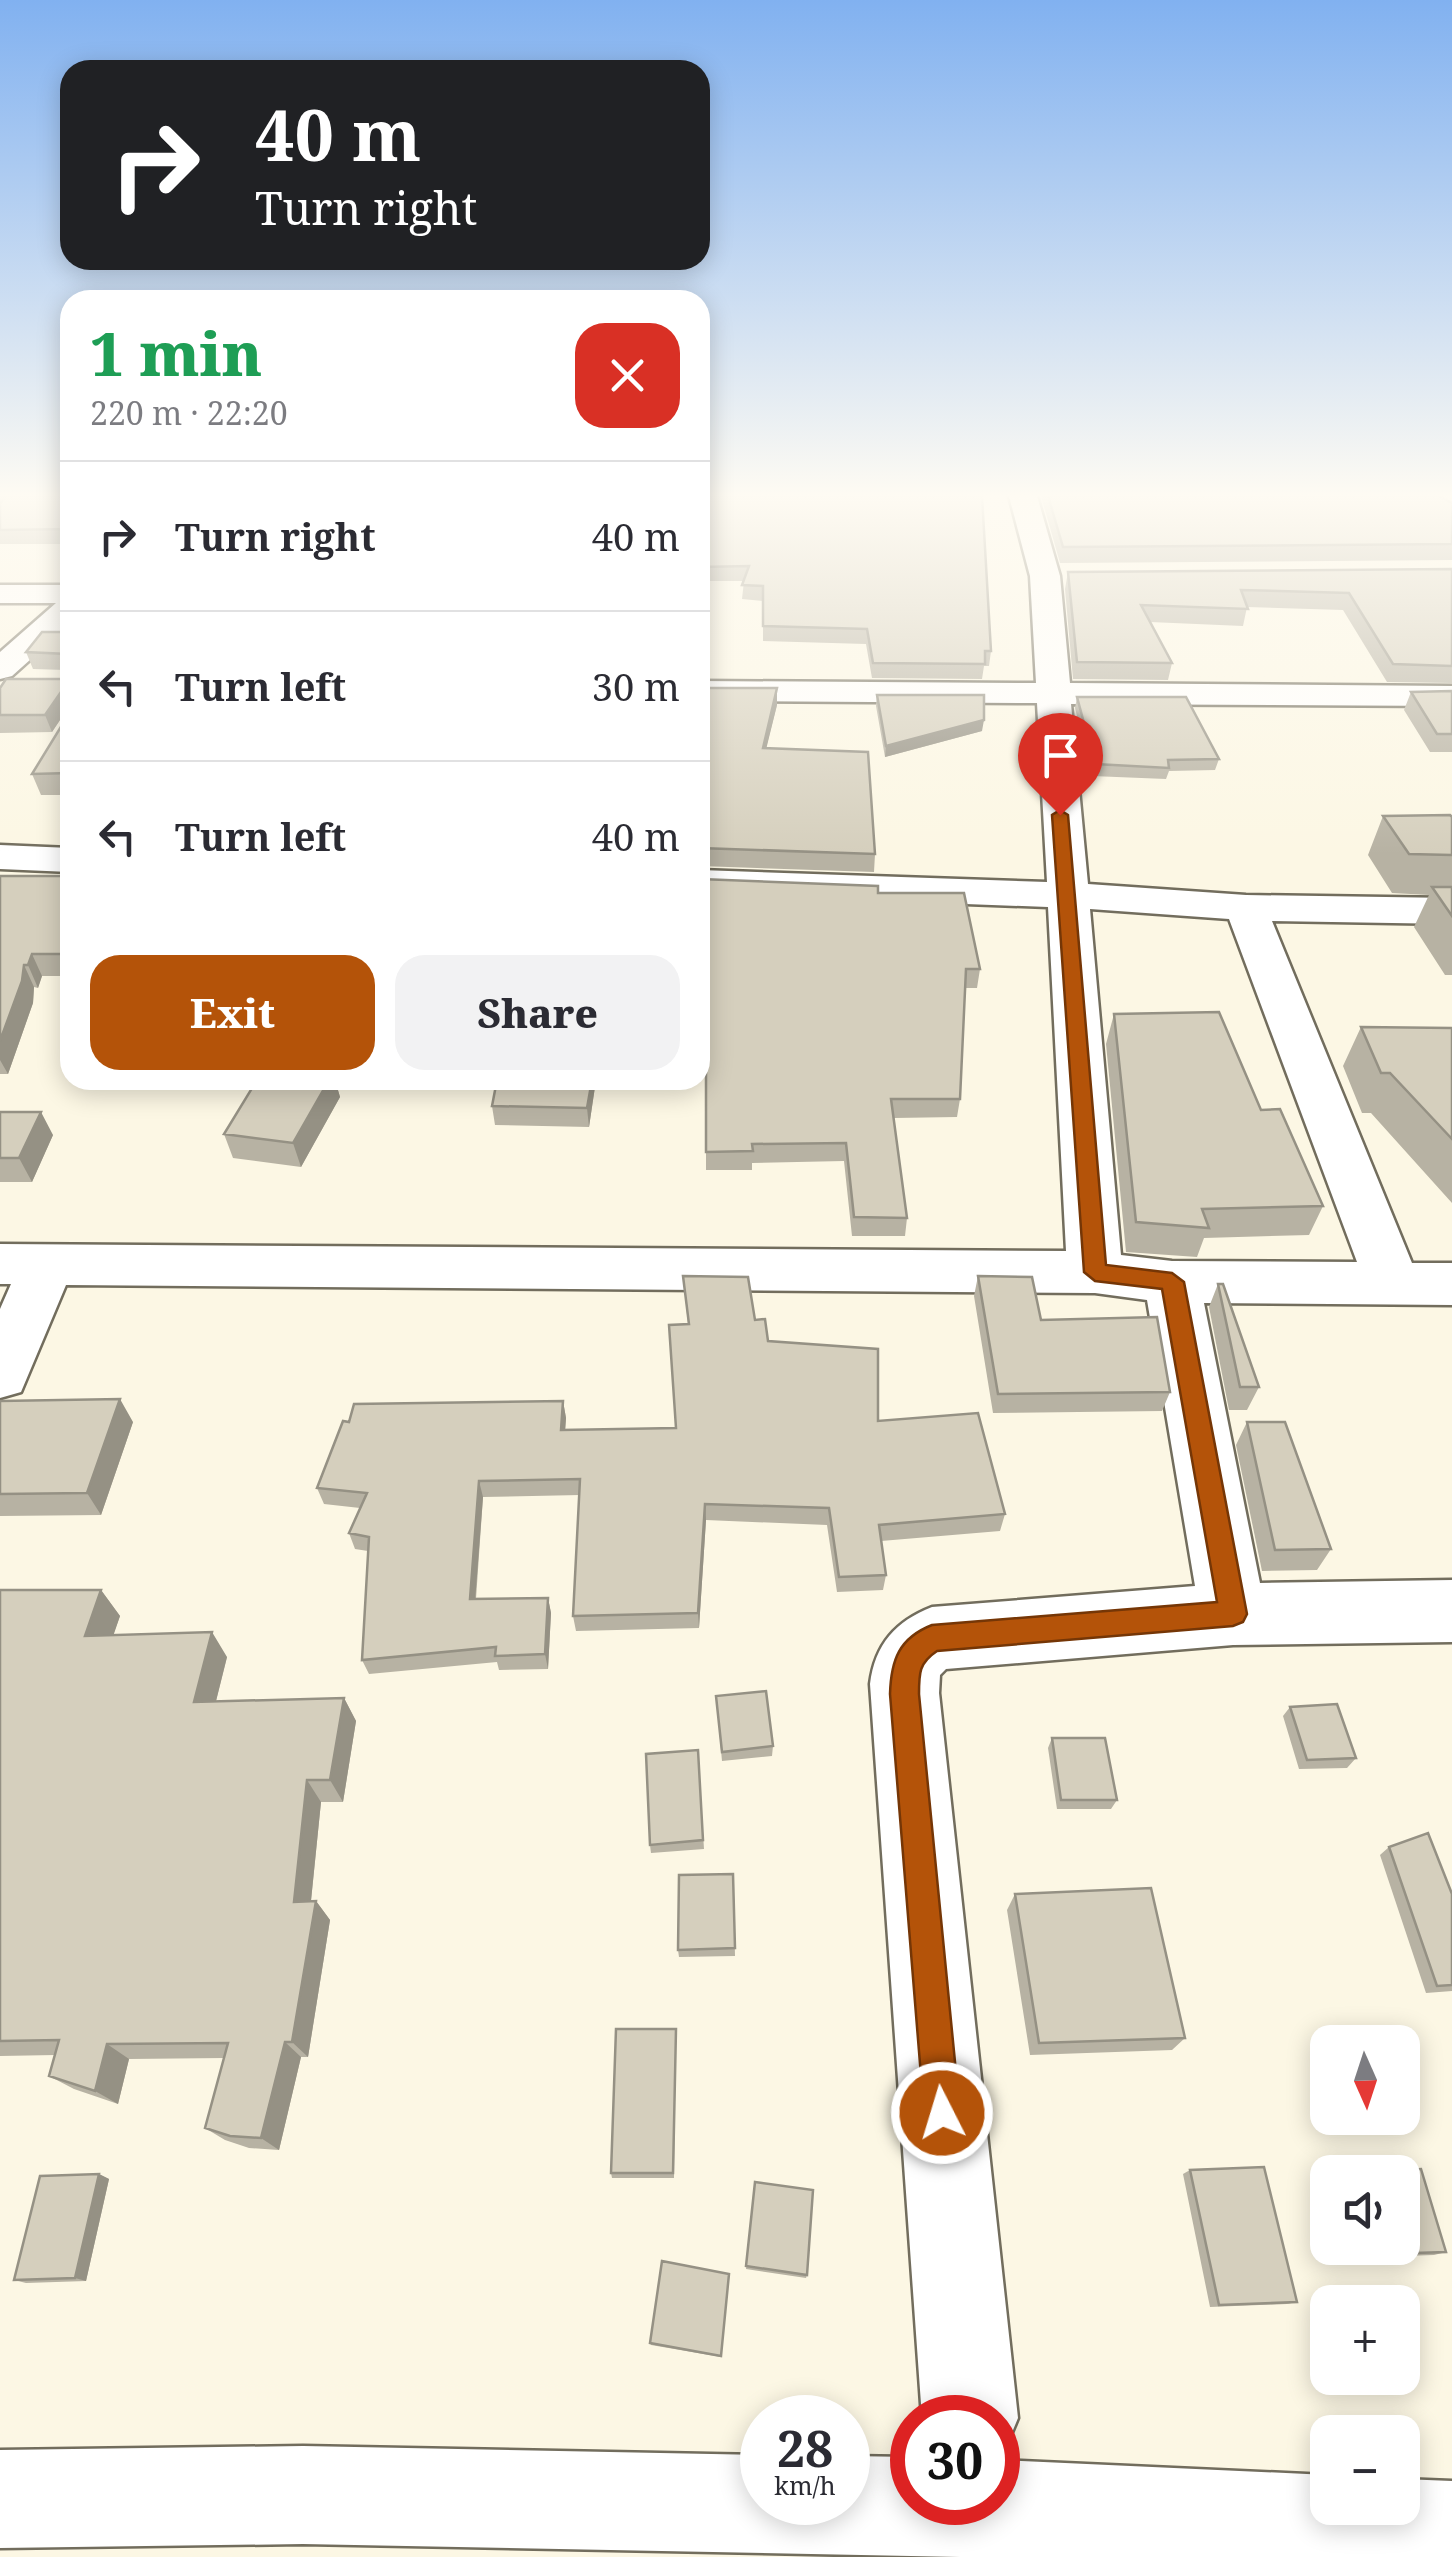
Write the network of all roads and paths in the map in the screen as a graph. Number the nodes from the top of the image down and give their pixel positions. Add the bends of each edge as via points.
1 (1060, 615) edge
2 (60, 617) edge
3 (0, 669) edge
4 (0, 682) edge
5 (35, 682) edge
6 (710, 691) edge
7 (1051, 696) junction
8 (1452, 696) edge
9 (0, 858) edge
10 (60, 860) edge
11 (710, 882) edge
12 (1066, 894) junction
13 (1246, 908) junction
14 (1452, 910) edge
15 (24, 1265) edge
16 (1095, 1272) junction
17 (1172, 1282) junction
18 (1392, 1282) junction
19 (1452, 1284) edge
20 (0, 1375) edge
21 (1452, 1611) edge
22 (1233, 1614) junction
23 (968, 2395) edge
24 (890, 2479) edge
25 (1020, 2481) edge
26 (0, 2499) edge
27 (1452, 2531) edge

1 - 7 street
2 - 3 street
4 - 5 street
6 - 7 street
7 - 8 street
7 - 12 street
9 - 10 street
11 - 12 street
12 - 13 street
12 - 16 street
13 - 14 street
13 - 18 street
15 - 16 street
15 - 20 street
16 - 17 street
17 - 18 street
17 - 22 street
18 - 19 street
21 - 22 street
22 - 23 street via 932,1638 905,1667
24 - 26 street
25 - 27 street

